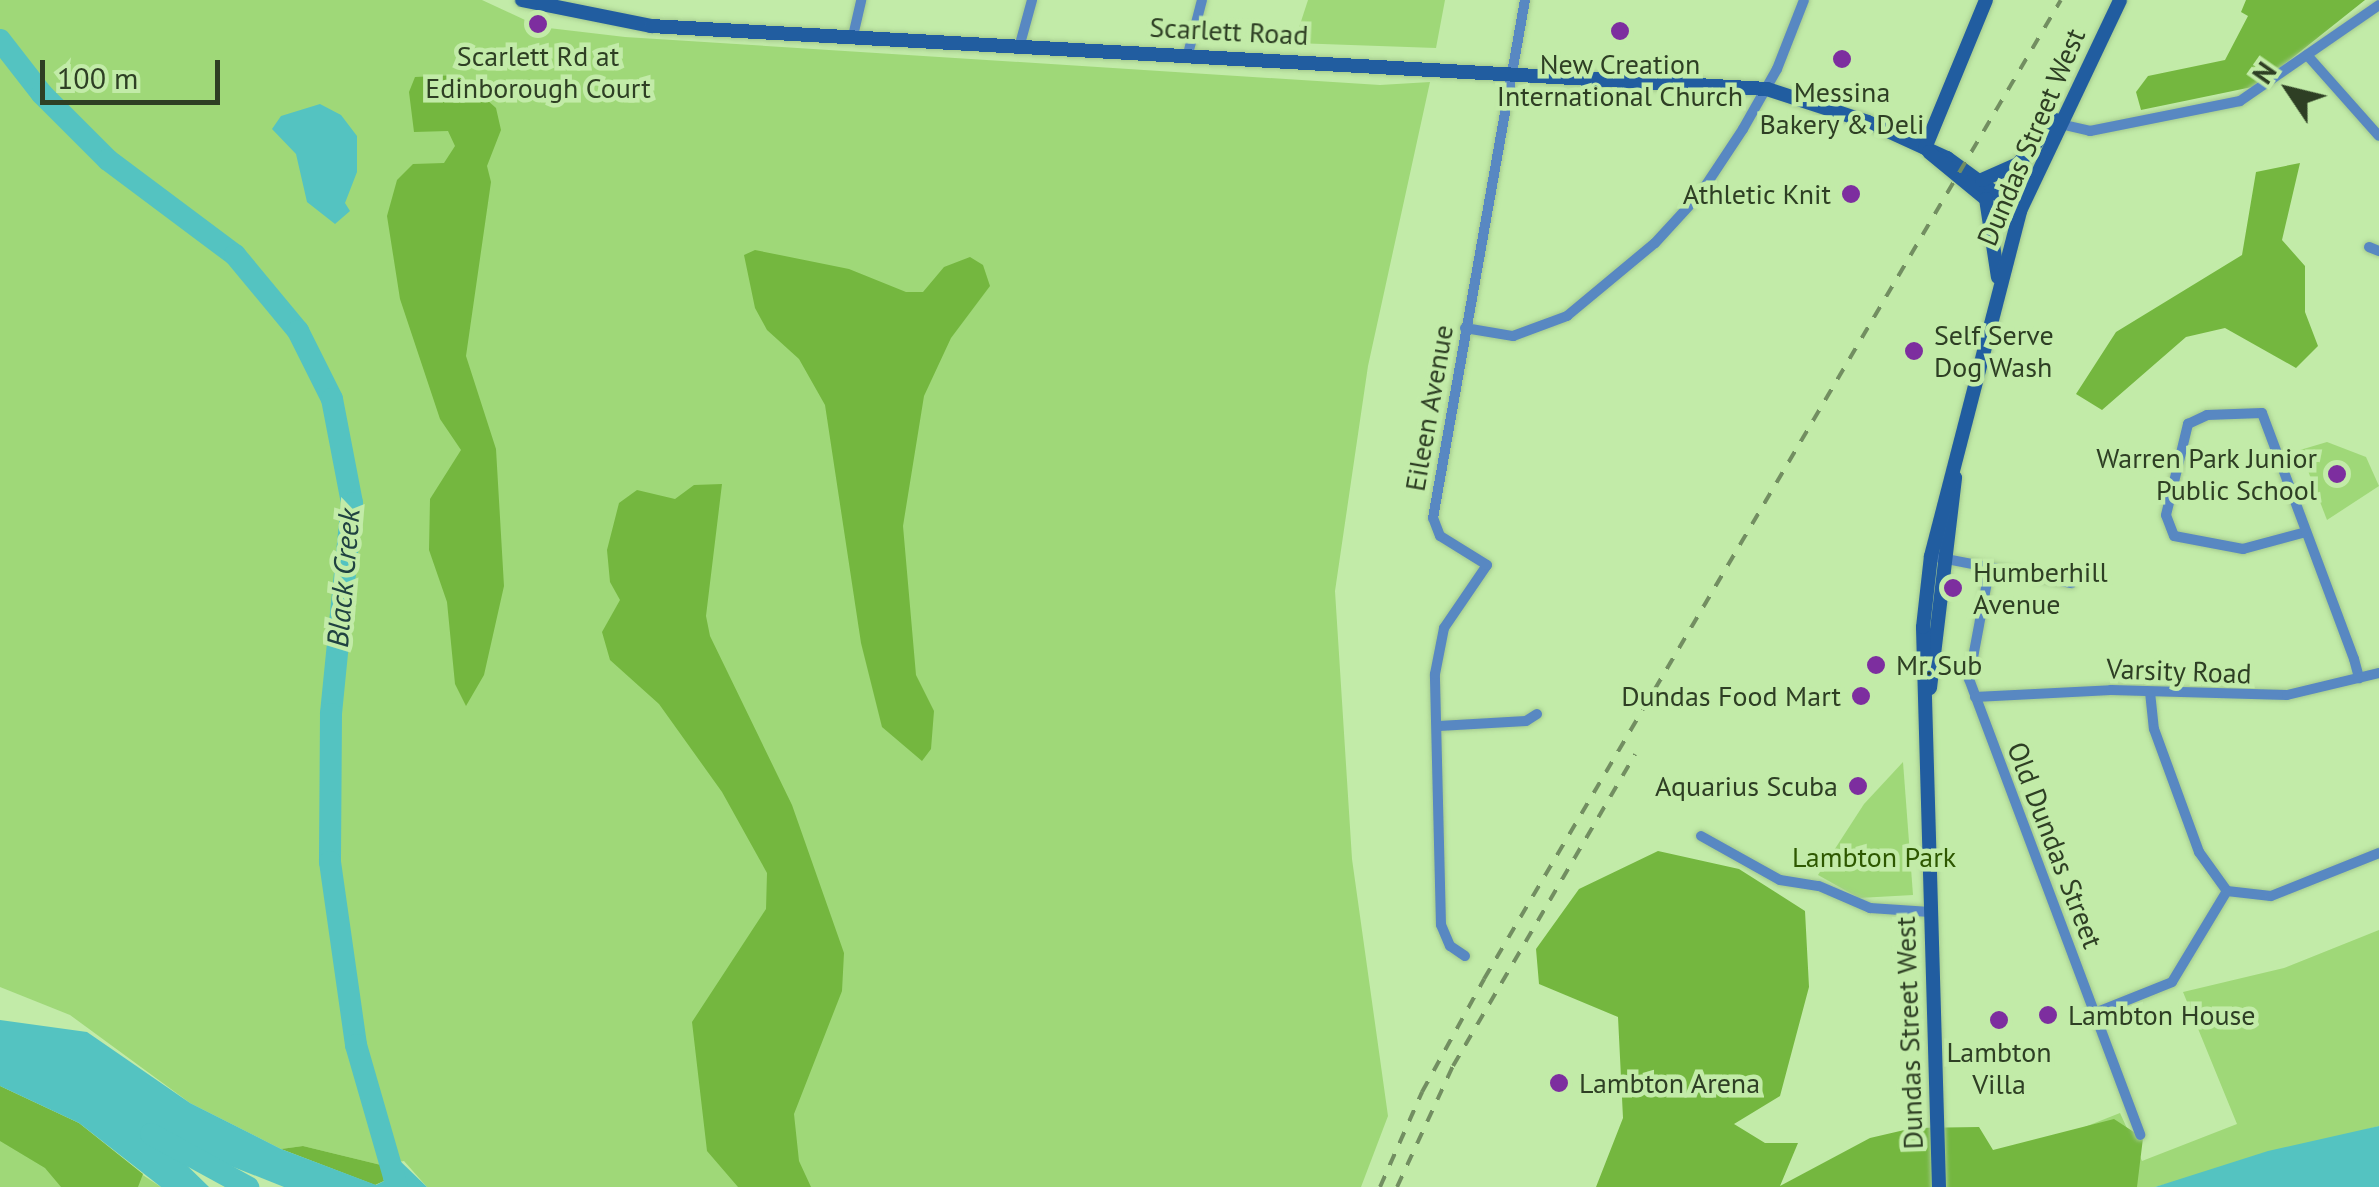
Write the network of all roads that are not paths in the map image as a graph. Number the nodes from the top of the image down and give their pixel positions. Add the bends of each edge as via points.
1 (522, 0) edge
2 (861, 0) edge
3 (1032, 0) edge
4 (1202, 0) edge
5 (1526, 0) edge
6 (1804, 0) edge
7 (1986, 0) edge
8 (2120, 0) edge
9 (2379, 5) edge
10 (853, 36) junction
11 (1020, 44) junction
12 (1188, 54) junction
13 (2307, 55) junction
14 (1511, 70) junction
15 (1766, 88) junction
16 (2069, 104) junction
17 (2060, 124) junction
18 (2379, 136) edge
19 (1925, 148) junction
20 (1982, 180) junction
21 (2020, 212) junction
22 (1998, 282) junction
23 (1465, 328) junction
24 (2306, 532) junction
25 (1939, 556) junction
26 (1990, 566) junction
27 (2071, 584) dead end
28 (2379, 673) edge
29 (2359, 678) junction
30 (2150, 692) junction
31 (1975, 697) junction
32 (1537, 714) dead end
33 (1439, 726) junction
34 (1701, 836) dead end
35 (2379, 853) edge
36 (2226, 891) junction
37 (1930, 912) junction
38 (1465, 956) dead end
39 (2095, 1013) junction
40 (2140, 1134) dead end
41 (1939, 1187) edge

1 - 10 main road, Scarlett Road via 622,23
2 - 10 street
3 - 11 street
4 - 12 street
5 - 14 street, Eileen Avenue
6 - 15 street
7 - 19 main road
8 - 16 main road, Dundas Street West
9 - 13 street
10 - 11 main road, Scarlett Road
11 - 12 main road, Scarlett Road
12 - 14 main road, Scarlett Road
13 - 17 street via 2240,101 2090,132
13 - 18 street
14 - 15 main road, Scarlett Road
14 - 23 street, Eileen Avenue
15 - 19 main road, Scarlett Road
15 - 23 street via 1700,194 1598,293 1567,316 1513,336
16 - 17 main road, Dundas Street West
16 - 20 main road via 2018,164
17 - 21 main road, Dundas Street West
19 - 20 main road, Scarlett Road
19 - 22 main road, Scarlett Road via 1986,200
20 - 21 main road, Scarlett Road
21 - 22 main road, Dundas Street West
22 - 25 main road, Dundas Street West
23 - 33 street, Eileen Avenue via 1433,527 1487,565 1438,646
24 - 24 street via 2243,549 2174,536 2166,515 2188,424 2206,415 2262,413
24 - 29 street
25 - 26 street
25 - 37 main road, Dundas Street West via 1928,698
26 - 27 street
26 - 31 street, Old Dundas Street via 1968,668
28 - 29 street, Varsity Road
29 - 30 street, Varsity Road via 2288,695
30 - 31 street, Varsity Road
30 - 36 street via 2154,729 2199,852
31 - 39 street, Old Dundas Street
32 - 33 street via 1526,721
33 - 38 street, Eileen Avenue via 1441,924 1450,946
34 - 37 street via 1780,880 1818,886 1870,908
35 - 36 street via 2271,896
36 - 39 street via 2172,982
37 - 41 main road, Dundas Street West
39 - 40 street, Old Dundas Street

